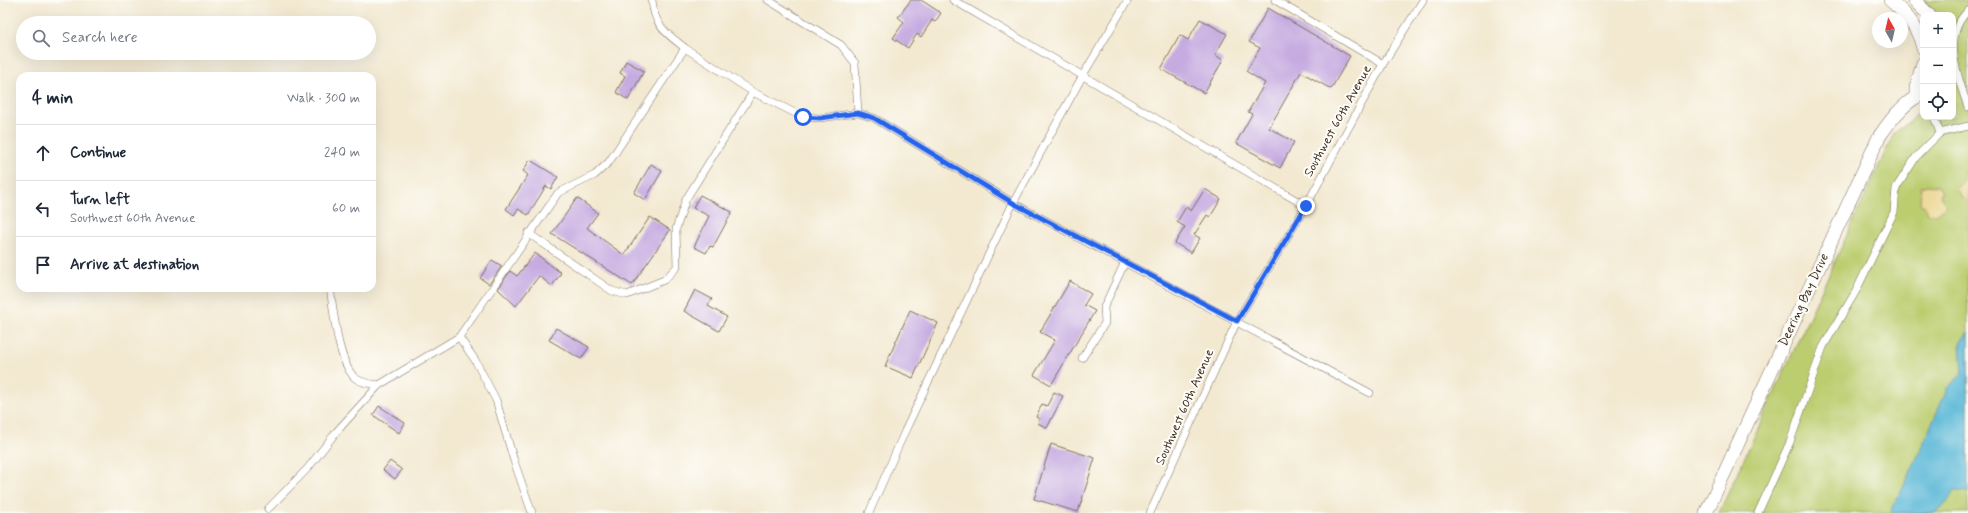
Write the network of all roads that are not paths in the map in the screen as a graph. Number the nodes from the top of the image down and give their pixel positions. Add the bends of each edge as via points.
1 (652, 0) edge
2 (768, 0) edge
3 (953, 0) edge
4 (1128, 0) edge
5 (1275, 0) edge
6 (1422, 0) edge
7 (1890, 0) edge
8 (1914, 0) edge
9 (1968, 11) edge
10 (1926, 12) edge
11 (1920, 38) edge
12 (685, 48) junction
13 (1383, 64) junction
14 (1920, 74) edge
15 (1083, 75) junction
16 (753, 92) junction
17 (1920, 96) edge
18 (1920, 99) edge
19 (1968, 107) edge
20 (858, 113) junction
21 (1935, 120) edge
22 (1968, 126) edge
23 (1940, 133) junction
24 (1013, 203) junction
25 (1306, 206) junction
26 (528, 233) junction
27 (1125, 262) junction
28 (331, 292) edge
29 (1237, 321) junction
30 (458, 337) junction
31 (1082, 358) dead end
32 (379, 385) junction
33 (1370, 393) dead end
34 (268, 509) dead end
35 (532, 513) edge
36 (869, 513) edge
37 (1150, 513) edge
38 (1706, 513) edge
39 (1758, 513) edge

1 - 12 lane via 653,12 661,29
2 - 20 lane via 841,45 855,64
3 - 15 lane
4 - 15 lane
5 - 13 lane
6 - 13 lane, Southwest 60th Avenue
7 - 11 street via 1911,20
8 - 10 street
9 - 19 lane via 1957,27 1953,61
12 - 16 lane
12 - 26 lane via 610,162 595,175 558,193
13 - 25 lane, Southwest 60th Avenue
14 - 17 street, Deering Bay Drive via 1916,88
15 - 24 lane
15 - 25 lane
16 - 20 lane via 803,117 826,118
16 - 26 lane via 686,199 676,229 677,267 664,280 627,295 612,291
18 - 38 street, Deering Bay Drive via 1890,122 1879,137
20 - 24 lane via 874,118
21 - 23 lane
22 - 23 lane
23 - 39 lane via 1916,156 1896,188 1894,212 1856,291 1822,347 1790,442
24 - 27 lane
24 - 36 lane
25 - 29 lane, Southwest 60th Avenue
26 - 30 lane
27 - 29 lane
27 - 31 lane via 1104,307 1104,323
28 - 32 lane via 346,364 354,377
29 - 33 lane
29 - 37 lane, Southwest 60th Avenue
30 - 32 lane
30 - 35 lane via 475,360 496,400
32 - 34 lane via 337,431 308,468

